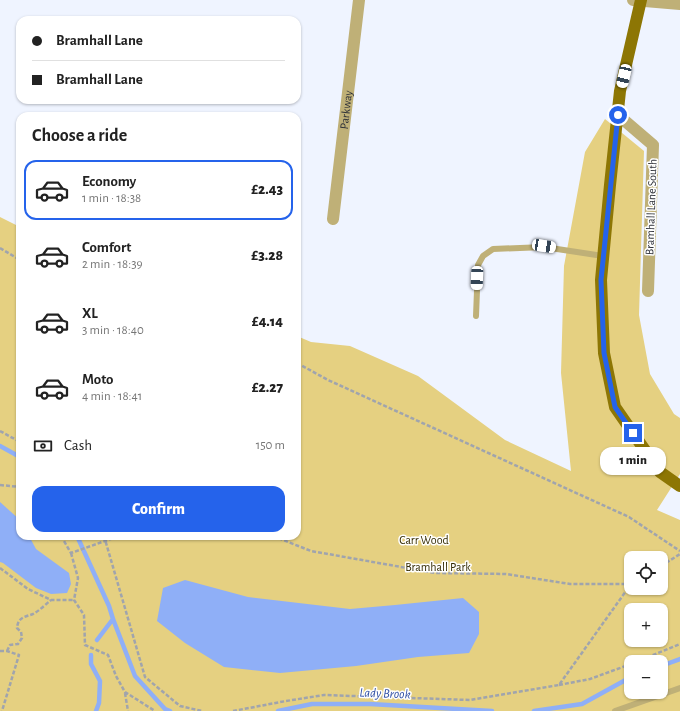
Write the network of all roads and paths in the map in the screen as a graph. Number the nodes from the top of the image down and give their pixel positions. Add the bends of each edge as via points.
1 (359, 0) edge
2 (638, 0) edge
3 (680, 4) edge
4 (618, 115) junction
5 (333, 219) dead end
6 (0, 248) edge
7 (603, 256) junction
8 (16, 258) edge
9 (648, 292) dead end
10 (476, 316) dead end
11 (301, 365) edge
12 (0, 431) edge
13 (16, 440) edge
14 (0, 485) edge
15 (16, 486) edge
16 (680, 486) edge
17 (64, 540) edge
18 (283, 540) edge
19 (106, 541) joint
20 (680, 551) edge
21 (72, 553) junction
22 (680, 554) edge
23 (668, 562) edge
24 (0, 568) edge
25 (624, 584) edge
26 (624, 594) edge
27 (51, 600) junction
28 (74, 600) junction
29 (680, 644) edge
30 (0, 651) edge
31 (7, 651) junction
32 (653, 655) edge
33 (624, 667) edge
34 (559, 685) junction
35 (680, 688) edge
36 (125, 692) junction
37 (2, 711) edge
38 (128, 711) edge
39 (155, 711) edge
40 (202, 711) edge
41 (233, 711) edge
42 (615, 711) edge

1 - 5 street, Parkway
2 - 3 street
2 - 4 main road via 620,91
4 - 7 main road
4 - 9 street, Bramhall Lane South via 653,145
6 - 8 path
7 - 10 lane via 544,246 493,249 483,256 478,265
7 - 16 main road via 601,280 604,353 615,407 660,472
11 - 20 path via 629,517
12 - 13 path
14 - 15 path
17 - 21 path
18 - 25 path via 311,551 435,573 506,574 570,584
19 - 21 path
19 - 40 path via 145,677 180,706
21 - 28 path via 78,578
22 - 23 path
24 - 27 path via 28,588
26 - 34 path
27 - 28 path
27 - 31 path via 33,614 20,619 17,628 22,638 18,644 10,645
28 - 36 path via 84,615 85,646 108,656
29 - 32 path
30 - 31 path
31 - 37 path via 19,655
33 - 34 path via 590,679
34 - 41 path via 470,700 324,695
35 - 42 lane
36 - 38 path
36 - 39 path

